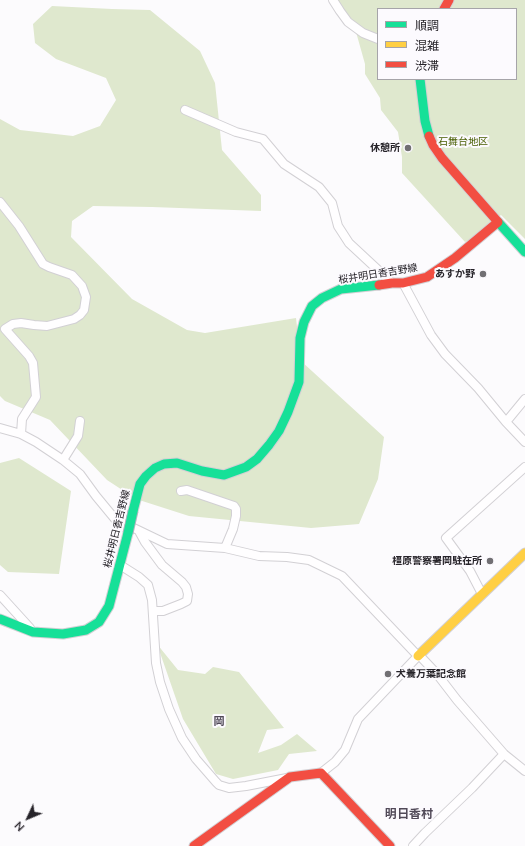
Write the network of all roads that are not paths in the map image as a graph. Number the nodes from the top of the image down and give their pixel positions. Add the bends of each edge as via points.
1 (333, 0) edge
2 (377, 39) edge
3 (420, 80) edge
4 (185, 110) dead end
5 (0, 202) edge
6 (498, 222) junction
7 (525, 252) edge
8 (392, 283) junction
9 (403, 283) junction
10 (525, 399) edge
11 (80, 421) dead end
12 (506, 422) junction
13 (0, 428) edge
14 (21, 434) junction
15 (525, 442) edge
16 (63, 460) junction
17 (525, 467) edge
18 (181, 491) dead end
19 (139, 531) junction
20 (224, 548) junction
21 (525, 552) edge
22 (120, 564) junction
23 (482, 594) junction
24 (0, 595) edge
25 (153, 611) junction
26 (0, 619) edge
27 (33, 632) junction
28 (418, 655) junction
29 (504, 754) junction
30 (525, 771) edge
31 (321, 773) junction
32 (290, 777) junction
33 (194, 846) edge
34 (390, 846) edge
35 (414, 846) edge

1 - 2 street via 348,22 363,33
3 - 6 main road via 424,121 433,145
4 - 8 street via 236,132 262,139 284,164 319,187 332,203 338,226 349,243
5 - 14 street via 43,264 72,275 82,286 86,297 84,310 74,319 47,326 13,324 5,329 33,363 36,397 22,418
6 - 7 main road
6 - 9 main road, 桜井明日香吉野線 via 455,258 427,277
8 - 9 main road, 桜井明日香吉野線
8 - 22 main road, 桜井明日香吉野線, bridge via 342,289 322,298 312,306 300,338 299,382 279,431 257,459 246,467 224,475 177,463 164,464 146,476 140,484
9 - 12 street via 431,335 445,354
10 - 12 street
11 - 16 street via 78,436
12 - 15 street
13 - 14 street
14 - 16 street
16 - 19 street via 80,474 115,520
17 - 23 street via 446,538 470,571
18 - 20 street via 187,490 234,506 236,516 233,529
19 - 20 street via 167,544
19 - 25 street via 162,566 182,582 188,594 182,604 163,611
20 - 28 street via 259,556 309,560 342,576
21 - 23 main road
22 - 25 street via 148,585
22 - 27 main road, 桜井明日香吉野線 via 109,606 99,622 86,630 63,634
23 - 28 main road
24 - 27 street
25 - 32 street via 156,663 160,682 182,738 205,771 219,785 228,788
26 - 27 main road, 桜井明日香吉野線
28 - 29 street
28 - 31 street via 358,719 345,750
29 - 30 street
29 - 35 street
31 - 32 main road
31 - 34 main road
32 - 33 main road

